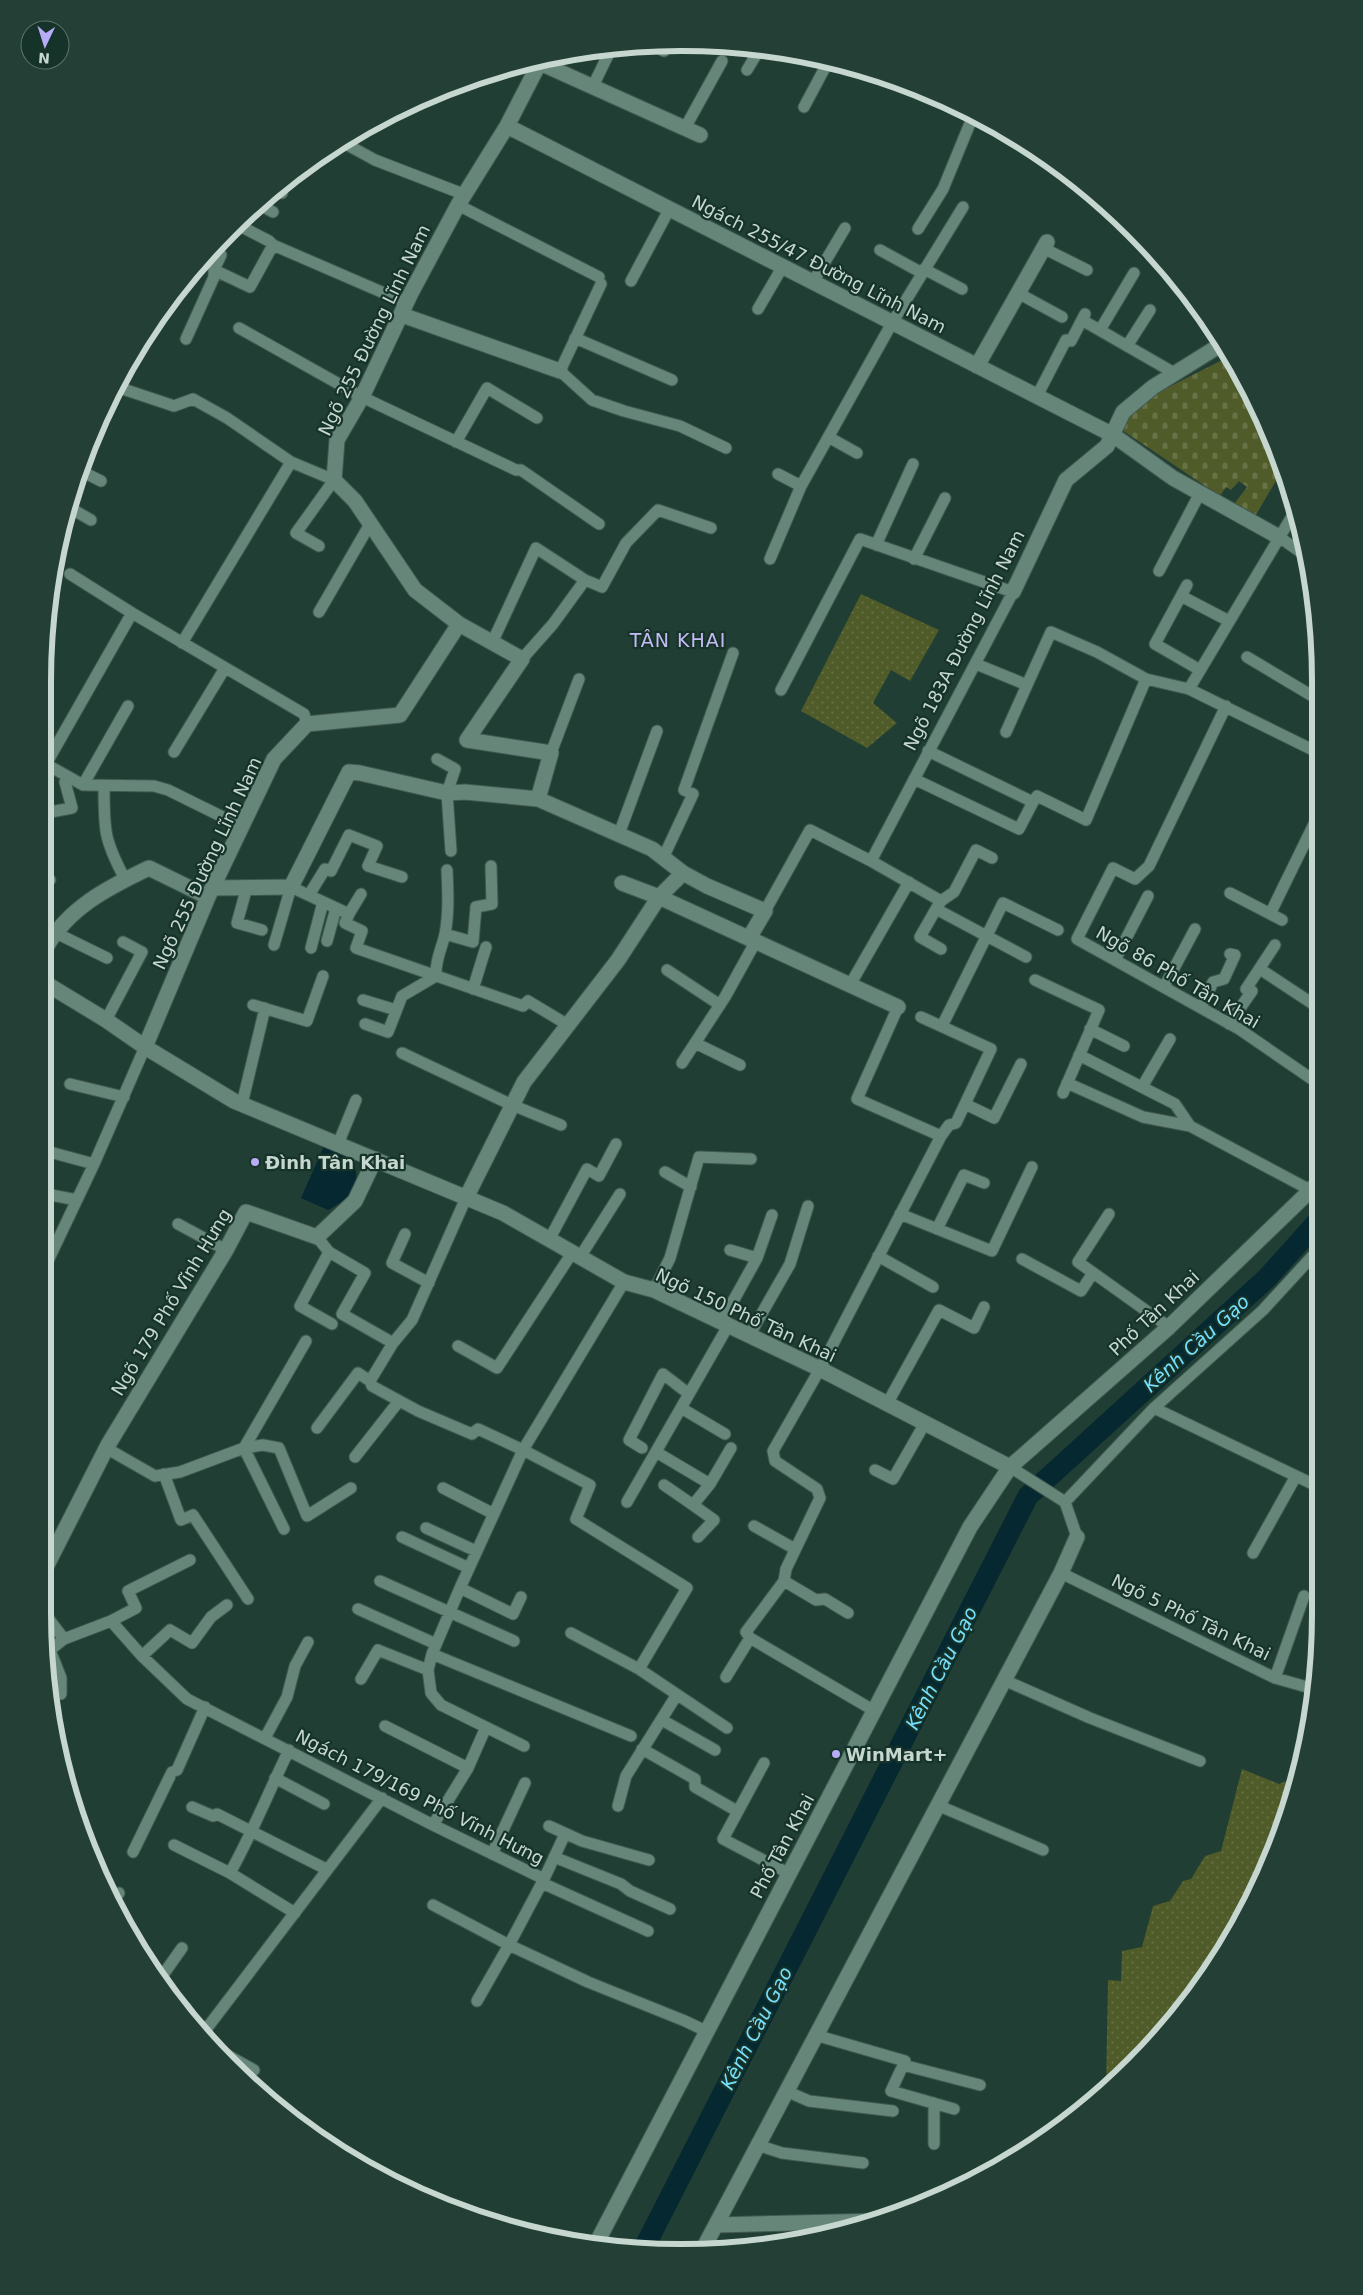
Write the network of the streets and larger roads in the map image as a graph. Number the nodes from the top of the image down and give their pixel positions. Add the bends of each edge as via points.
1 (549, 65) edge
2 (536, 69) edge
3 (507, 126) junction
4 (700, 135) dead end
5 (1045, 245) road end
6 (404, 309) junction
7 (1216, 348) edge
8 (977, 366) junction
9 (560, 371) road end
10 (1113, 435) junction
11 (1280, 537) road end
12 (1013, 592) road end
13 (460, 624) junction
14 (538, 799) junction
15 (683, 872) junction
16 (622, 883) dead end
17 (211, 892) junction
18 (659, 897) junction
19 (51, 938) edge
20 (752, 940) junction
21 (51, 987) edge
22 (898, 1007) road end
23 (144, 1047) junction
24 (375, 1159) junction
25 (1312, 1189) edge
26 (466, 1198) junction
27 (1010, 1467) junction
28 (1077, 1537) road end
29 (51, 1559) edge
30 (848, 2221) edge
31 (716, 2225) junction
32 (599, 2238) edge
33 (706, 2243) edge

1 - 4 street
2 - 3 street, Ngõ 255 Đường Lĩnh Nam
3 - 6 street, Ngõ 255 Đường Lĩnh Nam via 461,200
3 - 8 street, Ngách 255/47 Đường Lĩnh Nam
5 - 8 street
6 - 9 street
6 - 13 street, Ngõ 255 Đường Lĩnh Nam via 362,397 337,440 334,480 355,500 415,590
7 - 10 street, Ngõ 183A Đường Lĩnh Nam via 1153,387 1122,412
8 - 10 street, Ngách 255/47 Đường Lĩnh Nam
10 - 11 street, Ngách 255/47 Đường Lĩnh Nam via 1173,478
10 - 12 street, Ngõ 183A Đường Lĩnh Nam via 1107,446 1066,480
13 - 14 street via 522,659 467,740 550,753
13 - 17 street, Ngõ 255 Đường Lĩnh Nam via 400,715 307,724 274,759
14 - 15 street via 664,856
14 - 17 street via 447,793 349,772 291,887 247,887
15 - 18 street
15 - 20 street via 765,911
16 - 18 street
17 - 19 street via 149,868 125,879 72,913
17 - 23 street, Ngõ 255 Đường Lĩnh Nam
18 - 20 street
18 - 26 street via 618,960 524,1082
20 - 22 street
21 - 23 street
23 - 24 street via 242,1104
24 - 26 street
24 - 29 street, Ngõ 179 Phố Vĩnh Hưng via 355,1201 317,1238 246,1212 106,1448
25 - 27 street, Phố Tân Khai via 1169,1327
26 - 27 street, Ngõ 150 Phố Tân Khai via 503,1213 624,1282 654,1290 820,1369
27 - 32 street, Phố Tân Khai via 970,1527
28 - 31 street via 1061,1573
30 - 31 street
31 - 33 street

